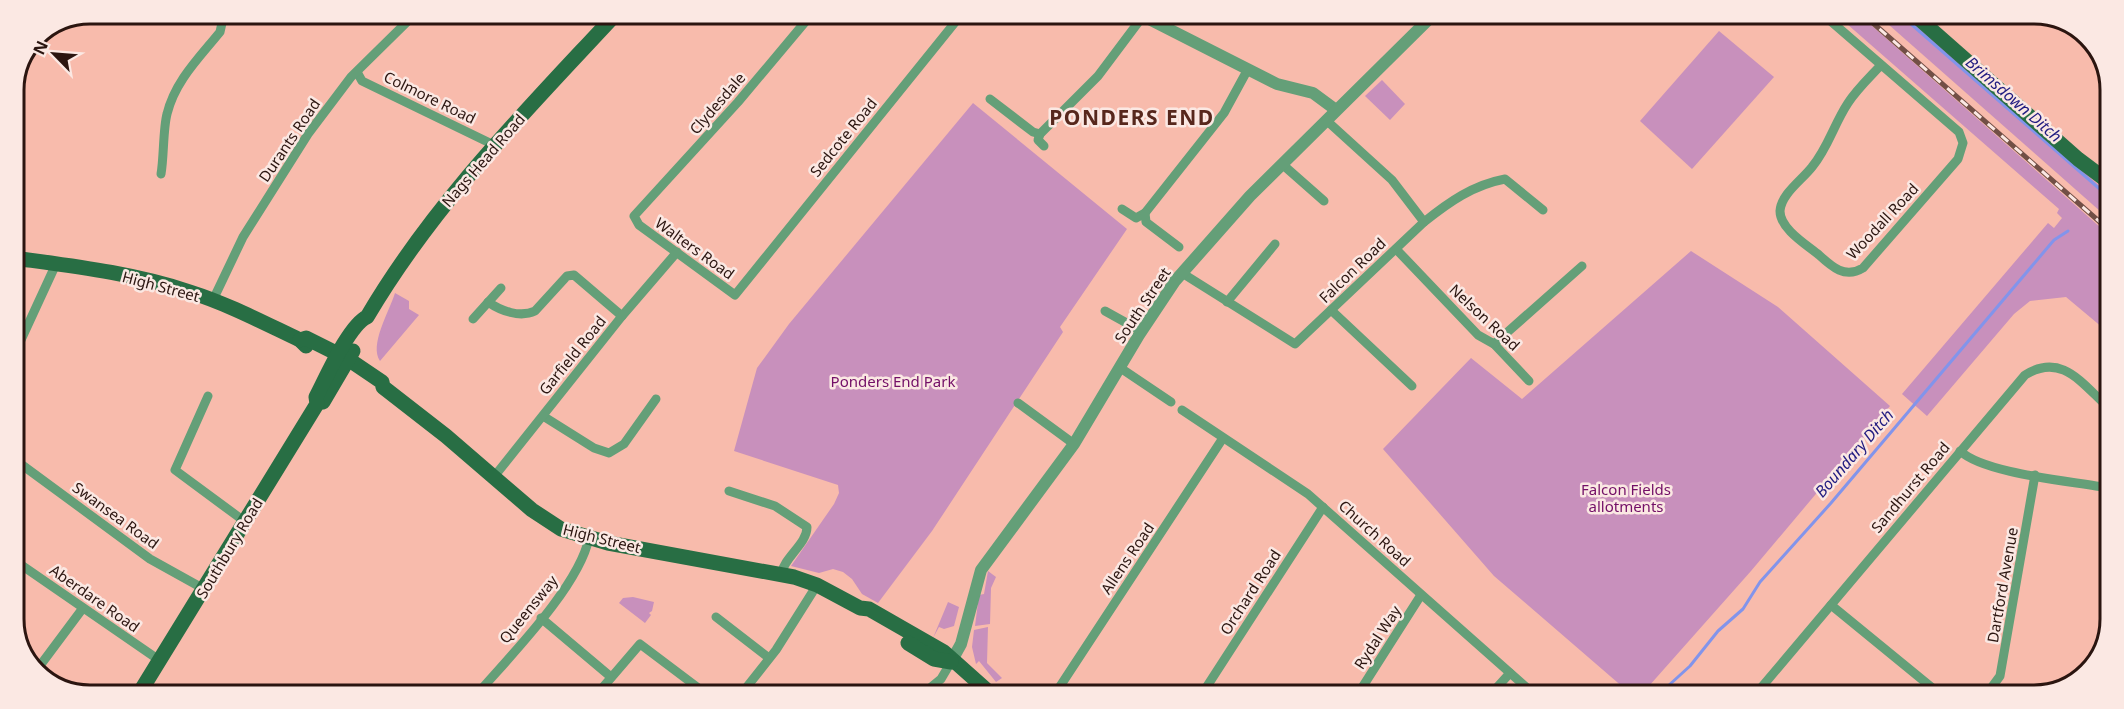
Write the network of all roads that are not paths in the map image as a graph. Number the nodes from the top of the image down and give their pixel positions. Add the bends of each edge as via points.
1 (222, 24) edge
2 (402, 24) edge
3 (607, 24) edge
4 (803, 24) edge
5 (954, 24) edge
6 (1137, 24) edge
7 (1159, 24) edge
8 (1424, 24) edge
9 (1834, 24) edge
10 (1925, 24) edge
11 (1881, 65) junction
12 (1248, 69) junction
13 (357, 72) junction
14 (990, 99) dead end
15 (1336, 110) junction
16 (1326, 120) junction
17 (1040, 134) junction
18 (494, 145) junction
19 (1044, 146) dead end
20 (1282, 164) junction
21 (161, 174) dead end
22 (2100, 176) edge
23 (1321, 196) dead end
24 (641, 206) joint
25 (1122, 209) dead end
26 (1543, 210) dead end
27 (1145, 213) junction
28 (1424, 222) junction
29 (1179, 247) dead end
30 (1396, 249) junction
31 (1273, 250) dead end
32 (677, 252) junction
33 (24, 259) edge
34 (56, 264) junction
35 (1582, 266) dead end
36 (1182, 273) junction
37 (748, 278) joint
38 (501, 288) dead end
39 (213, 300) junction
40 (488, 302) junction
41 (1227, 302) junction
42 (1331, 310) junction
43 (1105, 311) dead end
44 (622, 316) junction
45 (473, 319) dead end
46 (1141, 331) junction
47 (24, 333) edge
48 (1494, 344) junction
49 (341, 361) junction
50 (1119, 367) junction
51 (1529, 381) dead end
52 (1412, 386) dead end
53 (208, 396) dead end
54 (656, 399) dead end
55 (2100, 400) edge
56 (1170, 402) dead end
57 (1018, 403) dead end
58 (1182, 410) dead end
59 (543, 416) junction
60 (1223, 438) junction
61 (1074, 444) junction
62 (1960, 451) junction
63 (24, 466) edge
64 (2035, 475) junction
65 (493, 478) junction
66 (2100, 487) edge
67 (729, 491) dead end
68 (1323, 507) junction
69 (244, 521) junction
70 (589, 538) junction
71 (24, 567) edge
72 (781, 574) junction
73 (817, 585) junction
74 (204, 589) junction
75 (1421, 595) junction
76 (1831, 605) junction
77 (82, 608) junction
78 (716, 617) dead end
79 (541, 618) junction
80 (769, 658) junction
81 (159, 660) junction
82 (951, 662) junction
83 (42, 663) edge
84 (1510, 673) junction
85 (611, 677) junction
86 (144, 685) edge
87 (485, 685) edge
88 (604, 685) edge
89 (694, 685) edge
90 (748, 685) edge
91 (934, 685) edge
92 (978, 685) edge
93 (1061, 685) edge
94 (1208, 685) edge
95 (1364, 685) edge
96 (1499, 685) edge
97 (1524, 685) edge
98 (1763, 685) edge
99 (1929, 685) edge
100 (1993, 685) edge

1 - 21 street via 220,32 183,76 171,98
2 - 13 street, Durants Road
3 - 18 main road, Nags Head Road
4 - 24 street, Clydesdale via 725,117
5 - 37 street, Sedcote Road
6 - 17 street via 1098,76
7 - 12 street
8 - 15 street, South Street
9 - 11 street, Woodall Road
10 - 22 main road
11 - 11 street, Woodall Road via 1849,102 1828,143 1784,199 1780,212 1784,224 1844,273 1863,268 1962,150 1959,132
12 - 15 street via 1281,86 1313,93
12 - 27 street via 1224,113
13 - 18 street, Colmore Road via 362,81
13 - 39 street, Durants Road via 303,141 256,215
14 - 17 street
15 - 16 street, South Street
16 - 20 street, South Street
16 - 28 street via 1392,180
17 - 19 street via 1038,140
18 - 49 main road, Nags Head Road via 387,282 367,317 368,324
20 - 23 street
20 - 36 street, South Street
24 - 32 street, Walters Road via 634,220
25 - 27 street via 1136,218
26 - 28 street, Falcon Road via 1504,179 1485,183 1452,200
27 - 29 street via 1146,222
28 - 30 street, Falcon Road
30 - 42 street, Falcon Road
30 - 48 street, Nelson Road via 1478,335
31 - 41 street
32 - 37 street, Walters Road via 735,295
32 - 44 street, Garfield Road
33 - 34 main road, High Street
34 - 39 main road, High Street via 142,279
34 - 47 street
35 - 48 street
36 - 41 street, Falcon Road
36 - 46 street, South Street
38 - 40 street
39 - 49 main road, High Street
40 - 44 street via 503,310 529,314 567,276 574,275
40 - 45 street
41 - 42 street, Falcon Road via 1295,344
42 - 52 street
43 - 46 street
44 - 59 street, Garfield Road
46 - 50 street, South Street
48 - 51 street, Nelson Road
49 - 65 main road, High Street via 377,389 383,387
49 - 69 main road, Southbury Road via 324,401 317,404
50 - 56 street
50 - 61 street, South Street
53 - 69 street via 175,470
54 - 59 street via 624,444 609,453
55 - 62 street, Sandhurst Road via 2067,371 2058,367 2037,368 2025,375
57 - 61 street
58 - 60 street, Church Road
59 - 65 street, Garfield Road
60 - 68 street, Church Road
60 - 93 street, Allens Road
61 - 82 street, South Street via 981,570 961,644
62 - 64 street via 1979,462
62 - 76 street, Sandhurst Road
63 - 74 street, Swansea Road via 150,559
64 - 66 street
64 - 100 street, Dartford Avenue via 2000,676
65 - 70 main road, High Street via 550,523
67 - 72 street via 775,506 807,527
68 - 75 street, Church Road
68 - 94 street, Orchard Road
69 - 74 main road, Southbury Road
70 - 72 main road, High Street
70 - 79 street, Queensway via 578,568
71 - 77 street, Aberdare Road
72 - 73 main road, High Street
73 - 80 street
73 - 82 main road, High Street via 869,609 944,652
74 - 81 main road, Southbury Road
75 - 84 street, Church Road
75 - 95 street, Rydal Way
76 - 98 street, Sandhurst Road
76 - 99 street
77 - 81 street, Aberdare Road
77 - 83 street
78 - 80 street
79 - 85 street
79 - 87 street, Queensway
80 - 90 street
81 - 86 main road, Southbury Road
82 - 91 street
82 - 92 main road, High Street
84 - 96 street
84 - 97 street, Church Road
85 - 88 street
85 - 89 street via 640,644

